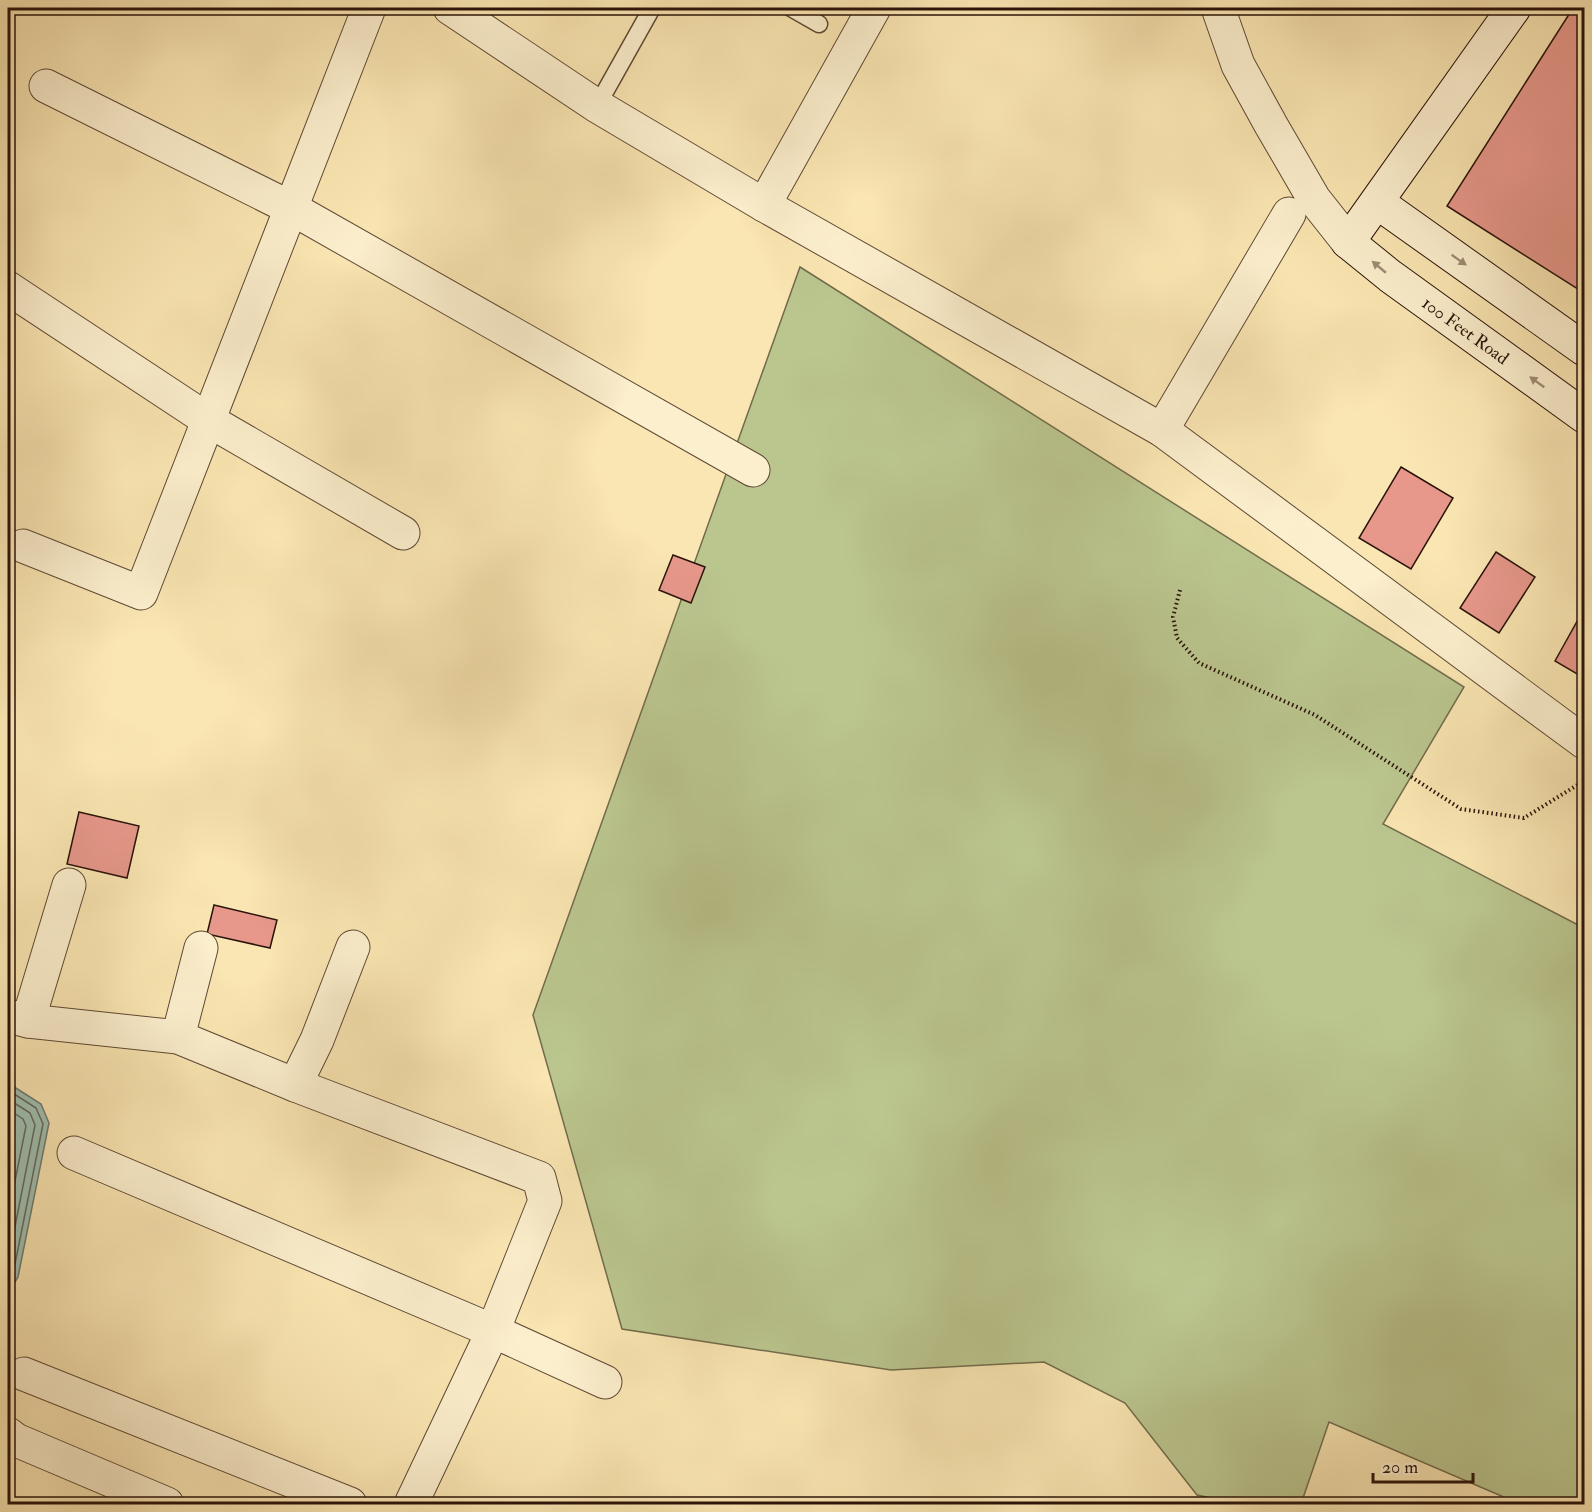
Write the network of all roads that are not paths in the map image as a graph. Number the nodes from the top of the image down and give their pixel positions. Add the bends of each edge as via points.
1 (369, 8) edge
2 (450, 8) edge
3 (652, 8) edge
4 (791, 8) edge
5 (874, 8) edge
6 (1218, 8) edge
7 (1514, 8) edge
8 (819, 24) dead end
9 (46, 86) dead end
10 (597, 106) junction
11 (1377, 202) junction
12 (764, 205) junction
13 (291, 208) junction
14 (1289, 214) dead end
15 (1348, 242) junction
16 (8, 288) edge
17 (1584, 349) edge
18 (1584, 416) edge
19 (208, 420) junction
20 (1162, 430) junction
21 (753, 470) dead end
22 (403, 533) dead end
23 (23, 546) dead end
24 (1584, 742) edge
25 (69, 885) dead end
26 (353, 947) dead end
27 (201, 948) dead end
28 (18, 1019) edge
29 (178, 1037) junction
30 (295, 1085) junction
31 (74, 1153) dead end
32 (493, 1331) junction
33 (24, 1374) dead end
34 (604, 1383) dead end
35 (10, 1443) edge
36 (124, 1496) edge
37 (167, 1504) edge
38 (350, 1504) edge
39 (411, 1504) edge

1 - 13 street
2 - 10 street
3 - 10 lane
4 - 8 lane
5 - 12 street
6 - 15 street, 100 Feet Road via 1238,65 1271,125 1314,199
7 - 11 street
9 - 13 street
10 - 12 street
11 - 15 street
11 -> 17 street
12 - 20 street
13 - 19 street
13 - 21 street
14 - 20 street
18 -> 15 street, 100 Feet Road
16 - 19 street
19 - 22 street
19 - 23 street via 141,593
20 - 24 street
25 - 28 street
26 - 30 street
27 - 29 street
28 - 29 street
29 - 30 street
30 - 32 street via 539,1178 545,1201
31 - 32 street
32 - 34 street
32 - 39 street
33 - 38 street
35 - 36 street
36 - 37 street

